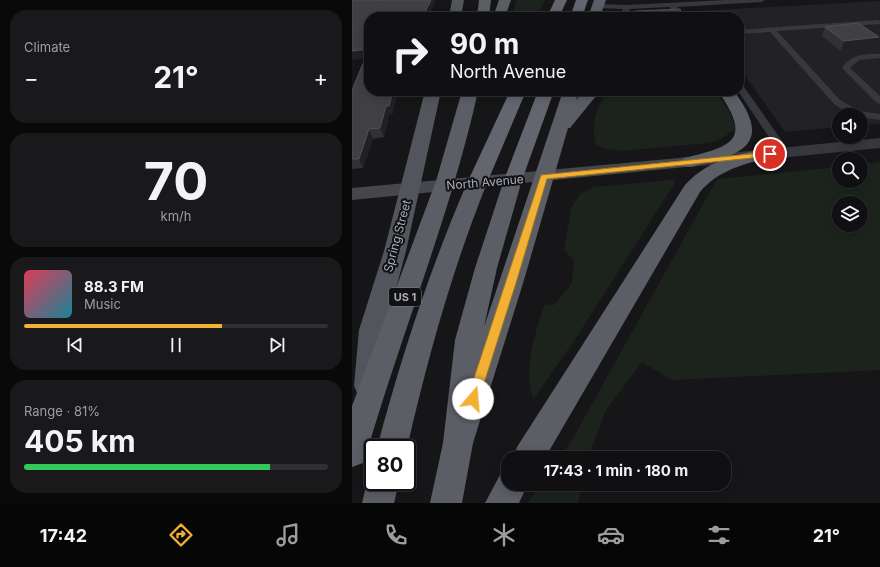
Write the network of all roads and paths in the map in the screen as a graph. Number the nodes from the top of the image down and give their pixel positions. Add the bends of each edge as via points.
1 (458, 0) edge
2 (485, 0) edge
3 (505, 0) edge
4 (561, 0) edge
5 (582, 0) edge
6 (656, 0) edge
7 (762, 0) edge
8 (674, 5) junction
9 (662, 6) junction
10 (597, 8) edge
11 (456, 12) edge
12 (484, 12) edge
13 (501, 12) edge
14 (555, 12) edge
15 (578, 12) edge
16 (620, 12) edge
17 (631, 12) edge
18 (675, 12) edge
19 (876, 22) dead end
20 (772, 30) junction
21 (744, 32) edge
22 (880, 56) edge
23 (744, 93) edge
24 (432, 96) edge
25 (469, 96) edge
26 (472, 96) edge
27 (516, 96) edge
28 (544, 96) edge
29 (569, 96) edge
30 (588, 96) edge
31 (729, 96) edge
32 (880, 101) edge
33 (466, 111) junction
34 (880, 117) edge
35 (557, 133) junction
36 (880, 143) edge
37 (785, 152) junction
38 (754, 156) junction
39 (690, 162) junction
40 (543, 177) junction
41 (513, 180) junction
42 (477, 183) junction
43 (445, 186) junction
44 (410, 189) junction
45 (352, 194) edge
46 (366, 408) junction
47 (394, 439) edge
48 (458, 444) junction
49 (532, 451) edge
50 (352, 452) edge
51 (381, 491) edge
52 (508, 491) edge
53 (378, 503) edge
54 (446, 503) edge
55 (501, 503) edge

1 - 11 main road
2 - 12 highway
3 - 13 highway
4 - 14 highway
5 - 15 highway
6 - 9 lane
7 - 8 lane
8 - 9 lane
8 - 18 lane
9 - 17 lane
10 - 16 lane
19 - 20 lane
20 - 21 lane
20 - 34 lane via 840,105 857,114
22 - 32 lane via 858,58 849,62 846,68
23 - 37 lane
24 - 44 main road, Spring Street
25 - 33 highway, US 1
26 - 33 highway
27 - 42 highway
28 - 41 highway
29 - 35 highway
30 - 35 highway
31 - 39 highway via 743,116 746,132 739,142 729,149
33 - 43 highway, US 1
35 - 40 highway
36 - 37 street, North Avenue
37 - 38 street, North Avenue
38 - 39 street, North Avenue
38 - 49 highway via 717,168 692,188
39 - 40 main road, North Avenue
40 - 41 main road, North Avenue
40 - 48 highway
41 - 42 main road, North Avenue
41 - 48 highway via 486,268 468,340
42 - 43 main road, North Avenue
42 - 47 highway via 436,290
43 - 44 main road, North Avenue
43 - 46 highway, US 1
44 - 45 main road, North Avenue
44 - 46 main road, Spring Street via 372,330
46 - 50 highway, Spring Street / US 1
48 - 54 highway
51 - 53 highway
52 - 55 highway

